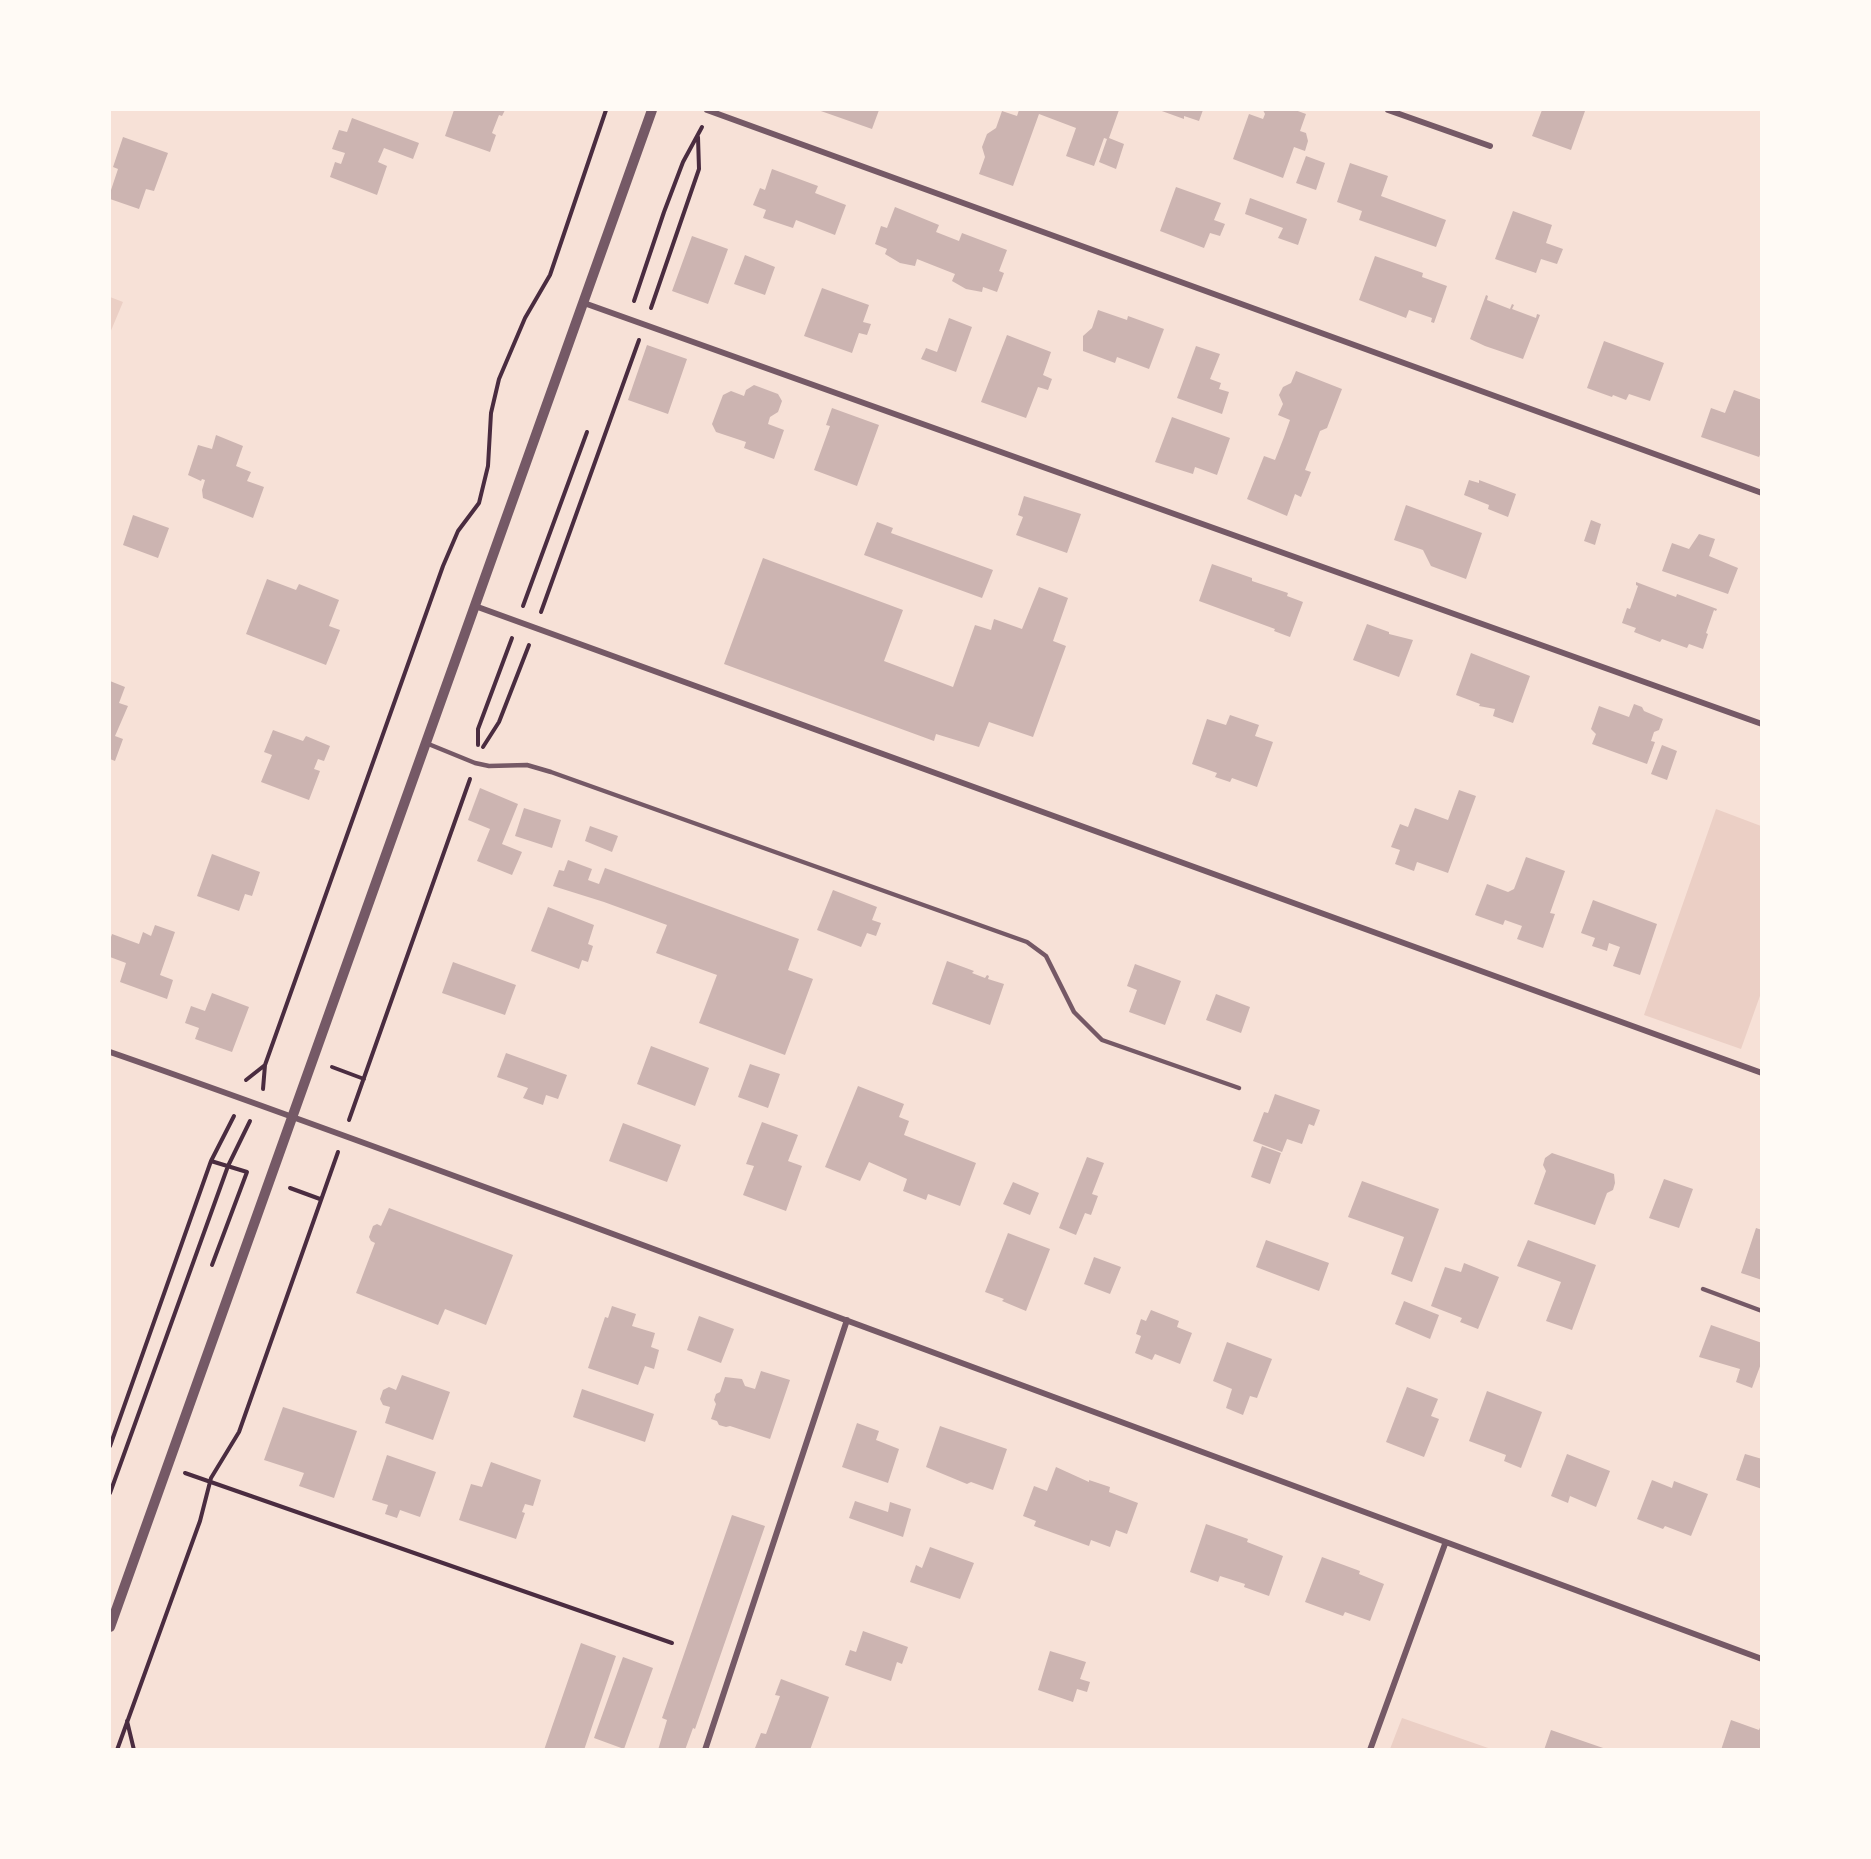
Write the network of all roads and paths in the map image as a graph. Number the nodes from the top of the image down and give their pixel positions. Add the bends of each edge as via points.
1 (606, 110) edge
2 (652, 110) edge
3 (707, 110) edge
4 (1388, 110) edge
5 (1490, 147) dead end
6 (584, 303) junction
7 (628, 318) junction
8 (645, 324) junction
9 (639, 341) junction
10 (587, 432) dead end
11 (1761, 493) edge
12 (475, 606) junction
13 (517, 623) junction
14 (535, 628) junction
15 (1761, 724) edge
16 (426, 743) junction
17 (475, 763) junction
18 (110, 1052) edge
19 (265, 1065) junction
20 (332, 1067) dead end
21 (1761, 1073) edge
22 (364, 1079) junction
23 (247, 1080) dead end
24 (1239, 1088) dead end
25 (258, 1104) junction
26 (235, 1113) dead end
27 (292, 1117) junction
28 (348, 1121) dead end
29 (338, 1153) dead end
30 (211, 1161) junction
31 (228, 1166) junction
32 (288, 1187) dead end
33 (320, 1199) junction
34 (212, 1265) dead end
35 (1703, 1290) dead end
36 (1761, 1311) edge
37 (846, 1320) junction
38 (110, 1446) edge
39 (168, 1467) junction
40 (110, 1492) edge
41 (1445, 1544) junction
42 (110, 1627) edge
43 (672, 1643) dead end
44 (1761, 1659) edge
45 (127, 1720) junction
46 (117, 1749) edge
47 (134, 1749) edge
48 (705, 1749) edge
49 (1370, 1749) edge

1 - 19 path via 550,275 525,318 499,379 479,503 458,531 443,566
2 - 6 street
3 - 11 street
4 - 5 street
6 - 7 street
6 - 12 street
7 - 8 street
7 - 8 path via 683,162 698,137 699,169
7 - 9 path via 621,336
8 - 9 path
8 - 15 street
9 - 14 path
10 - 13 path
12 - 13 street
12 - 16 street
13 - 14 street
13 - 14 path via 478,729 478,755 499,722
14 - 21 street
16 - 17 lane
16 - 27 street
17 - 22 path
17 - 24 lane via 526,765 551,772 1027,942 1046,956 1074,1012 1102,1040
18 - 25 street
19 - 23 path
19 - 25 path
20 - 22 path
22 - 28 path
25 - 27 street
25 - 31 path
26 - 30 path
27 - 37 street
27 - 39 street
29 - 33 path
30 - 31 path
30 - 38 path
31 - 34 path via 247,1172
31 - 40 path
32 - 33 path
33 - 45 path via 239,1432 211,1478 200,1521
35 - 36 lane
37 - 41 street
37 - 48 street
39 - 42 street
39 - 43 path
41 - 44 street
41 - 49 street
45 - 46 path
45 - 47 path

